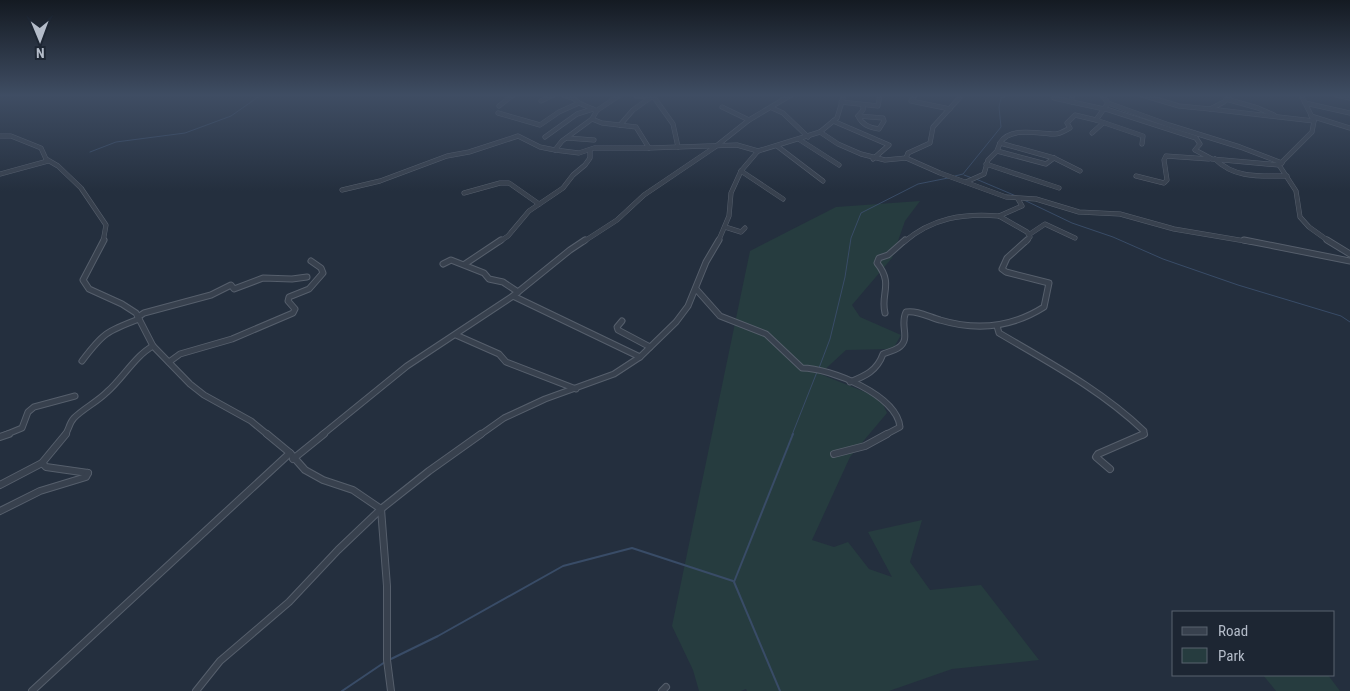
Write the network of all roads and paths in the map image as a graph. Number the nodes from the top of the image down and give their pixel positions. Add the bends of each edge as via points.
1 (558, 127) edge
2 (582, 127) edge
3 (636, 127) edge
4 (674, 127) edge
5 (740, 127) edge
6 (798, 127) edge
7 (826, 127) edge
8 (848, 127) edge
9 (934, 127) edge
10 (1070, 127) edge
11 (1098, 127) edge
12 (1116, 127) edge
13 (1162, 127) edge
14 (1178, 127) edge
15 (1312, 127) edge
16 (820, 132) junction
17 (1092, 133) dead end
18 (0, 136) edge
19 (544, 137) dead end
20 (566, 138) junction
21 (808, 138) junction
22 (594, 140) dead end
23 (800, 140) junction
24 (1000, 143) junction
25 (1142, 144) dead end
26 (777, 146) junction
27 (678, 147) junction
28 (715, 147) junction
29 (649, 148) junction
30 (555, 150) junction
31 (1195, 150) junction
32 (590, 151) junction
33 (758, 151) junction
34 (997, 151) junction
35 (906, 158) junction
36 (1054, 158) junction
37 (1190, 158) junction
38 (873, 159) junction
39 (1214, 159) junction
40 (48, 161) junction
41 (986, 164) junction
42 (1281, 164) junction
43 (839, 165) dead end
44 (741, 171) junction
45 (1080, 171) dead end
46 (0, 174) edge
47 (1136, 176) dead end
48 (1287, 176) junction
49 (823, 181) dead end
50 (966, 182) junction
51 (1059, 188) dead end
52 (342, 190) dead end
53 (464, 192) dead end
54 (783, 199) dead end
55 (1018, 199) junction
56 (539, 204) junction
57 (999, 216) junction
58 (725, 227) junction
59 (745, 228) dead end
60 (1030, 234) junction
61 (1075, 238) dead end
62 (1350, 254) edge
63 (311, 261) dead end
64 (1350, 261) edge
65 (443, 264) dead end
66 (465, 264) junction
67 (307, 277) dead end
68 (696, 289) junction
69 (518, 292) junction
70 (513, 296) junction
71 (885, 313) dead end
72 (138, 318) junction
73 (622, 320) dead end
74 (997, 326) junction
75 (456, 336) junction
76 (153, 346) junction
77 (650, 347) junction
78 (640, 357) junction
79 (82, 361) dead end
80 (169, 362) junction
81 (850, 382) junction
82 (577, 389) junction
83 (75, 396) dead end
84 (0, 437) edge
85 (834, 454) dead end
86 (292, 456) junction
87 (42, 463) junction
88 (1110, 469) dead end
89 (0, 485) edge
90 (381, 509) junction
91 (0, 511) edge
92 (32, 691) edge
93 (196, 691) edge
94 (391, 691) edge

1 - 19 street
2 - 20 street
3 - 29 street
4 - 27 street
5 - 28 street
6 - 21 street
7 - 16 street
8 - 38 street via 889,145
9 - 35 street via 930,142 908,153
10 - 24 street via 1057,134 1012,134
11 - 17 street
12 - 25 street via 1143,136
13 - 31 street via 1196,138 1200,146
14 - 42 street via 1221,139
15 - 42 street via 1310,135
16 - 21 street
16 - 38 street
18 - 40 street via 11,136 40,148
20 - 22 street
20 - 30 street
21 - 23 street
23 - 26 street
23 - 43 street
24 - 34 street
24 - 36 street
26 - 33 street
26 - 49 street
27 - 28 street
27 - 29 street
28 - 33 street via 737,146
28 - 69 street via 644,195 616,220 570,250
29 - 32 street via 594,148
30 - 32 street via 571,153
30 - 52 street via 540,147 518,136
31 - 37 street
31 - 39 street
32 - 56 street via 585,165 563,188
33 - 44 street
34 - 36 street via 1046,164
34 - 41 street
35 - 38 street via 895,161
35 - 50 street
36 - 45 street
37 - 39 street
37 - 47 street via 1164,157 1167,171 1164,183
39 - 42 street
39 - 48 street via 1234,172
40 - 46 street
40 - 72 street via 72,178 106,225 103,244 83,280 85,285 122,304
41 - 50 street via 984,174
41 - 51 street
42 - 48 street
44 - 54 street
44 - 58 street via 731,193
48 - 62 street via 1297,194 1296,205 1301,219
50 - 55 street
53 - 56 street via 508,183
55 - 57 street via 1022,206
55 - 64 street via 1036,199 1079,212 1120,214 1174,229
56 - 66 street via 508,236
57 - 60 street
57 - 71 street via 976,214 929,223 888,255 879,258 877,263 884,271 886,283
58 - 59 street via 741,232
58 - 68 street
60 - 61 street via 1045,224
60 - 74 street via 1017,252 1007,258 1002,269 1049,283 1044,307 1026,318
63 - 80 street via 323,273 309,289 289,297 288,301 295,309 293,313 232,339 180,354
65 - 66 street via 452,260
66 - 69 street
67 - 72 street via 263,278 239,288 231,286 211,295 144,313
68 - 77 street via 676,322
68 - 81 street via 720,316 766,334 802,368 814,368
69 - 70 street
70 - 75 street
70 - 78 street
72 - 76 street
72 - 79 street via 111,329
73 - 77 street via 618,330
74 - 81 street via 971,328 906,312 902,320 906,335 902,344 883,354 876,369
74 - 88 street via 999,333 1121,408 1144,431 1144,435 1098,454 1098,460
75 - 82 street via 499,354 506,362
75 - 86 street via 407,366
76 - 80 street
76 - 87 street via 142,352 106,394 70,422 67,433
77 - 78 street
78 - 82 street via 624,370
80 - 86 street via 204,395 251,421
81 - 85 street via 877,393 887,401 900,427 865,446
82 - 90 street via 545,399 504,418
83 - 84 street via 34,407 28,412 22,428
86 - 90 street via 319,480 362,495
86 - 92 street
87 - 89 street
87 - 91 street via 46,467 89,474 40,491
90 - 93 street via 296,595 220,662
90 - 94 street via 386,554 387,660

